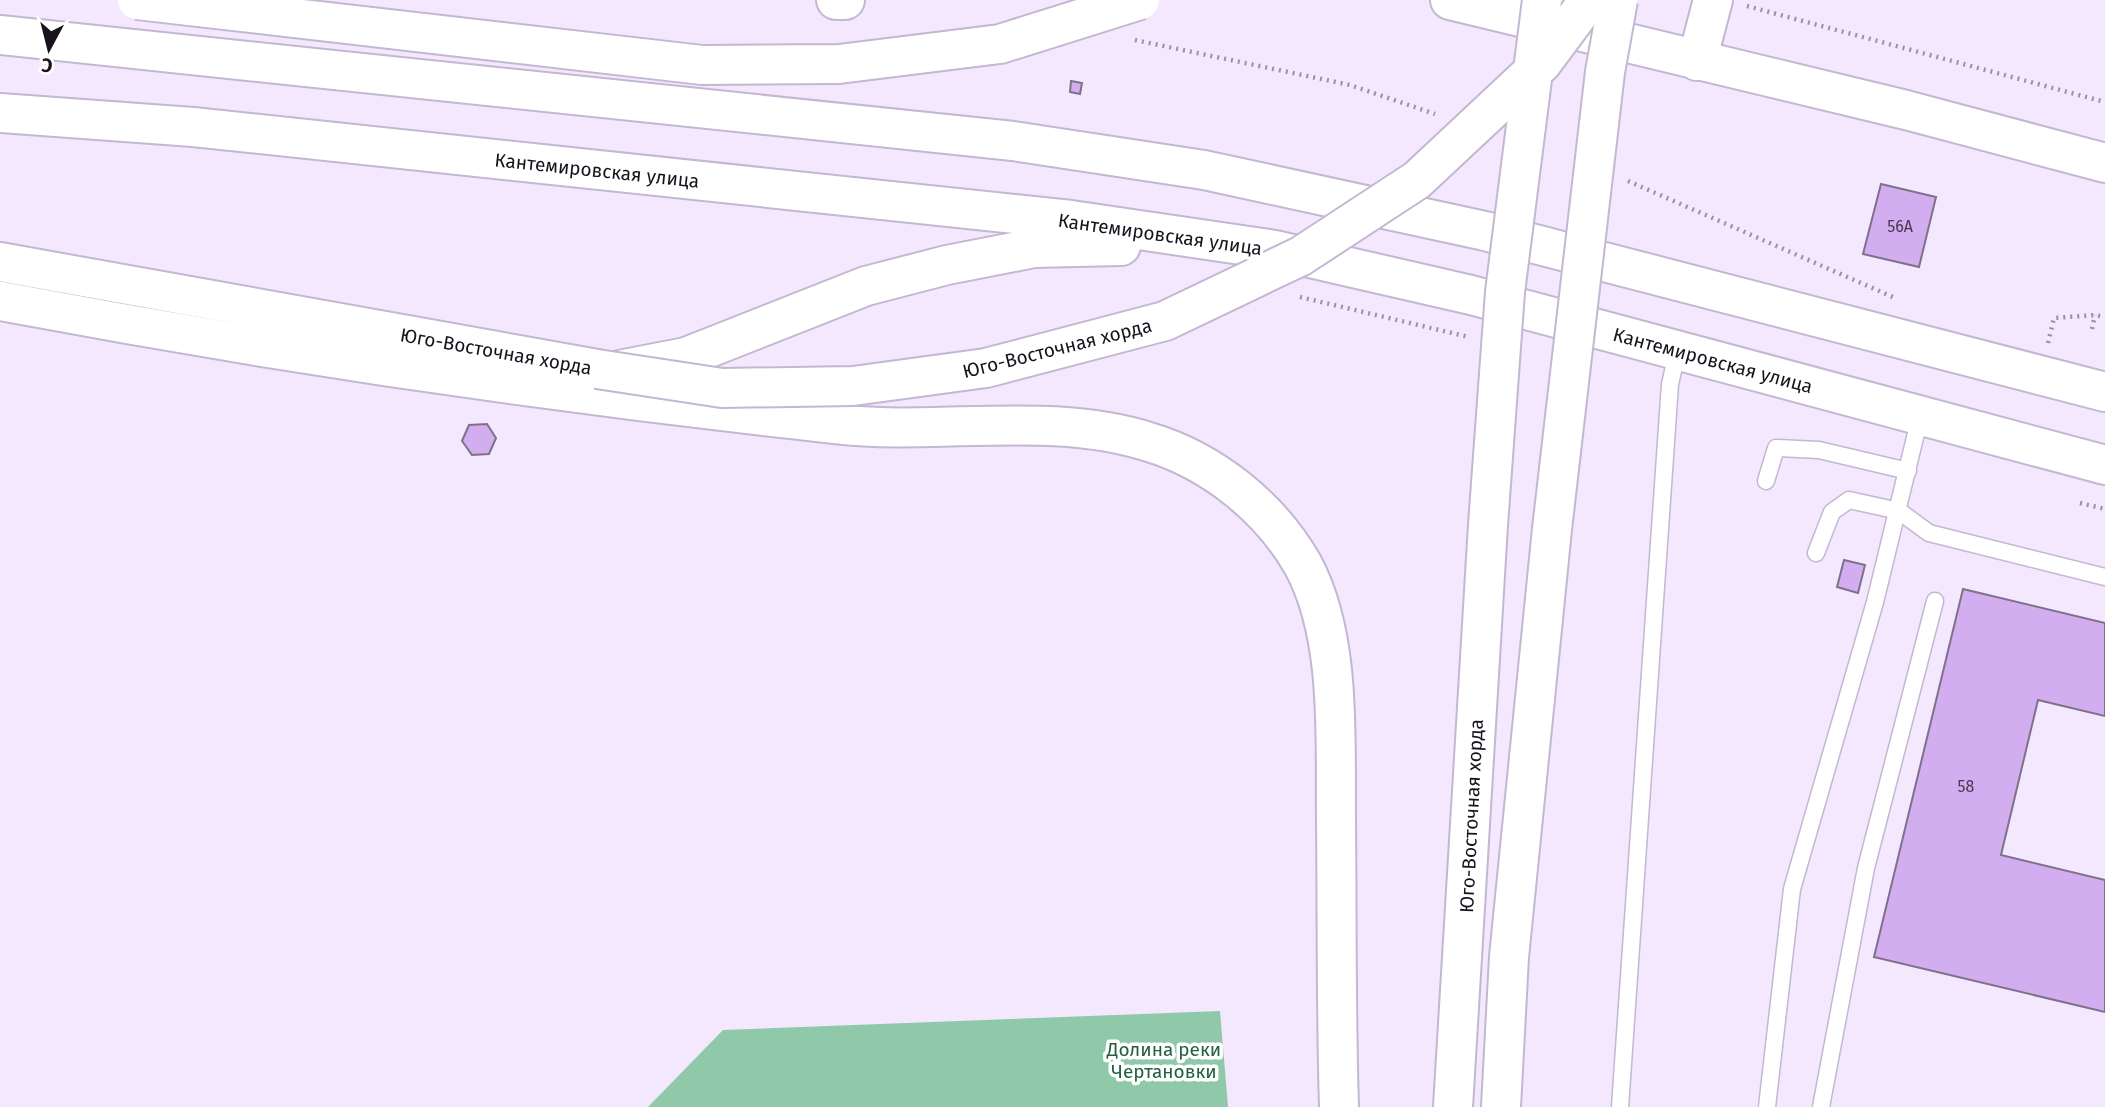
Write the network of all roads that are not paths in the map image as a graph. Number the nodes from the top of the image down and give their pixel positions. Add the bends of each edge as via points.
1 (137, 0) edge
2 (836, 0) edge
3 (845, 0) edge
4 (1140, 0) edge
5 (1450, 0) edge
6 (1542, 0) edge
7 (1589, 0) edge
8 (1618, 0) edge
9 (1723, 1) edge
10 (0, 35) edge
11 (1697, 61) junction
12 (0, 113) edge
13 (2105, 163) edge
14 (1275, 250) junction
15 (0, 262) edge
16 (0, 301) edge
17 (1678, 350) junction
18 (478, 380) junction
19 (2105, 392) edge
20 (1920, 417) junction
21 (2105, 465) edge
22 (1908, 471) junction
23 (1766, 481) dead end
24 (1899, 511) junction
25 (1816, 553) dead end
26 (2105, 578) edge
27 (1935, 601) dead end
28 (1339, 1107) edge
29 (1453, 1107) edge
30 (1501, 1107) edge
31 (1620, 1107) edge
32 (1767, 1107) edge
33 (1821, 1107) edge

1 - 4 main road, bridge via 500,44 730,65 839,64 1000,44
2 - 3 main road
5 - 11 main road
6 - 29 main road, Юго-Восточная хорда, bridge via 1505,292
7 - 15 main road, Юго-Восточная хорда, bridge via 1542,63 1417,180 1300,256 1165,321 986,369 853,386 722,388
8 - 30 main road, bridge via 1605,72 1552,528 1509,957
9 - 11 main road
10 - 19 main road via 1013,141 1204,170 1485,230
11 - 13 main road
12 - 14 main road, Кантемировская улица via 193,127 1072,220
14 - 17 main road, Кантемировская улица via 1471,295
14 - 18 main road via 1034,248 866,286 686,357 603,374
16 - 18 main road
17 - 20 main road, Кантемировская улица
17 - 31 lane via 1670,384
18 - 28 main road via 854,426 1097,428 1153,443 1217,472 1260,510 1303,565 1326,629 1334,709
20 - 21 main road, Кантемировская улица
20 - 22 lane
22 - 23 lane via 1819,450 1776,448
22 - 24 lane
24 - 25 lane via 1849,500 1832,512
24 - 26 lane via 1929,533
24 - 32 lane via 1792,890
27 - 33 lane via 1866,868

